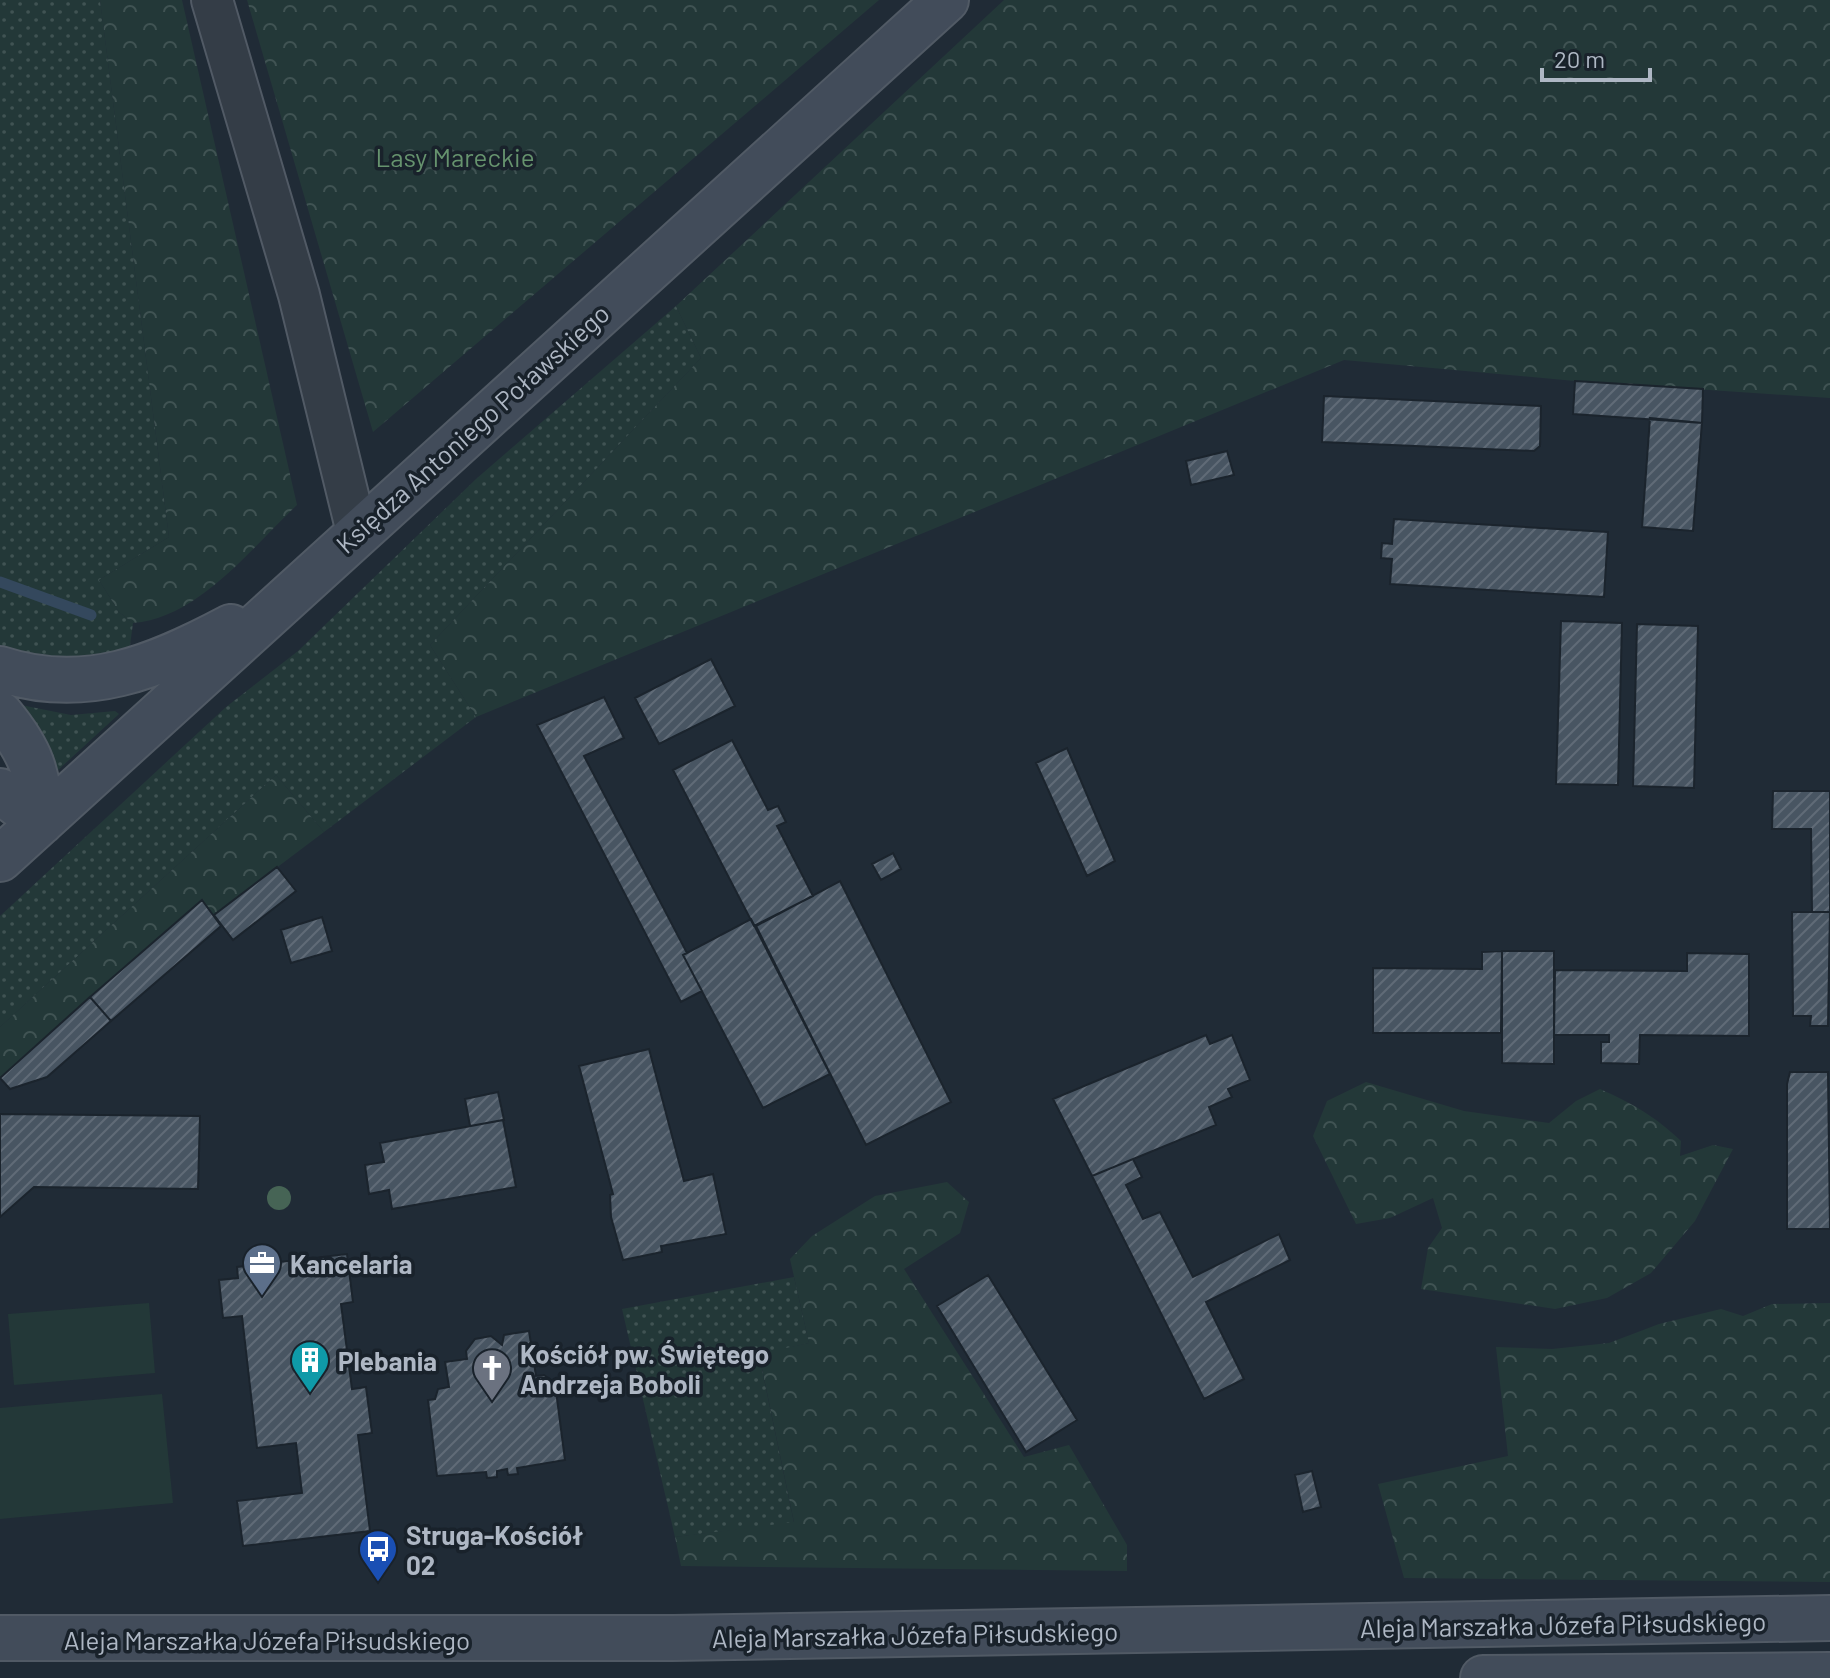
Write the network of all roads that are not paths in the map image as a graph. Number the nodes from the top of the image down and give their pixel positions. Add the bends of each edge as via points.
1 (212, 0) edge
2 (946, 0) edge
3 (357, 532) junction
4 (289, 595) junction
5 (0, 669) edge
6 (0, 714) edge
7 (0, 791) edge
8 (41, 822) junction
9 (0, 859) edge
10 (1830, 1618) edge
11 (0, 1638) edge
12 (1830, 1675) edge
13 (1483, 1678) edge

1 - 3 street via 299,295
2 - 3 main road, Księdza Antoniego Poławskiego
3 - 4 main road, Księdza Antoniego Poławskiego
4 - 5 main road via 176,656 108,679 27,678
4 - 8 main road, Księdza Antoniego Poławskiego
6 - 8 main road via 23,741 39,781
7 - 8 main road
8 - 9 main road, Księdza Antoniego Poławskiego
10 - 11 main road, Aleja Marszałka Józefa Piłsudskiego via 673,1638
12 - 13 main road, Aleja Marszałka Józefa Piłsudskiego

